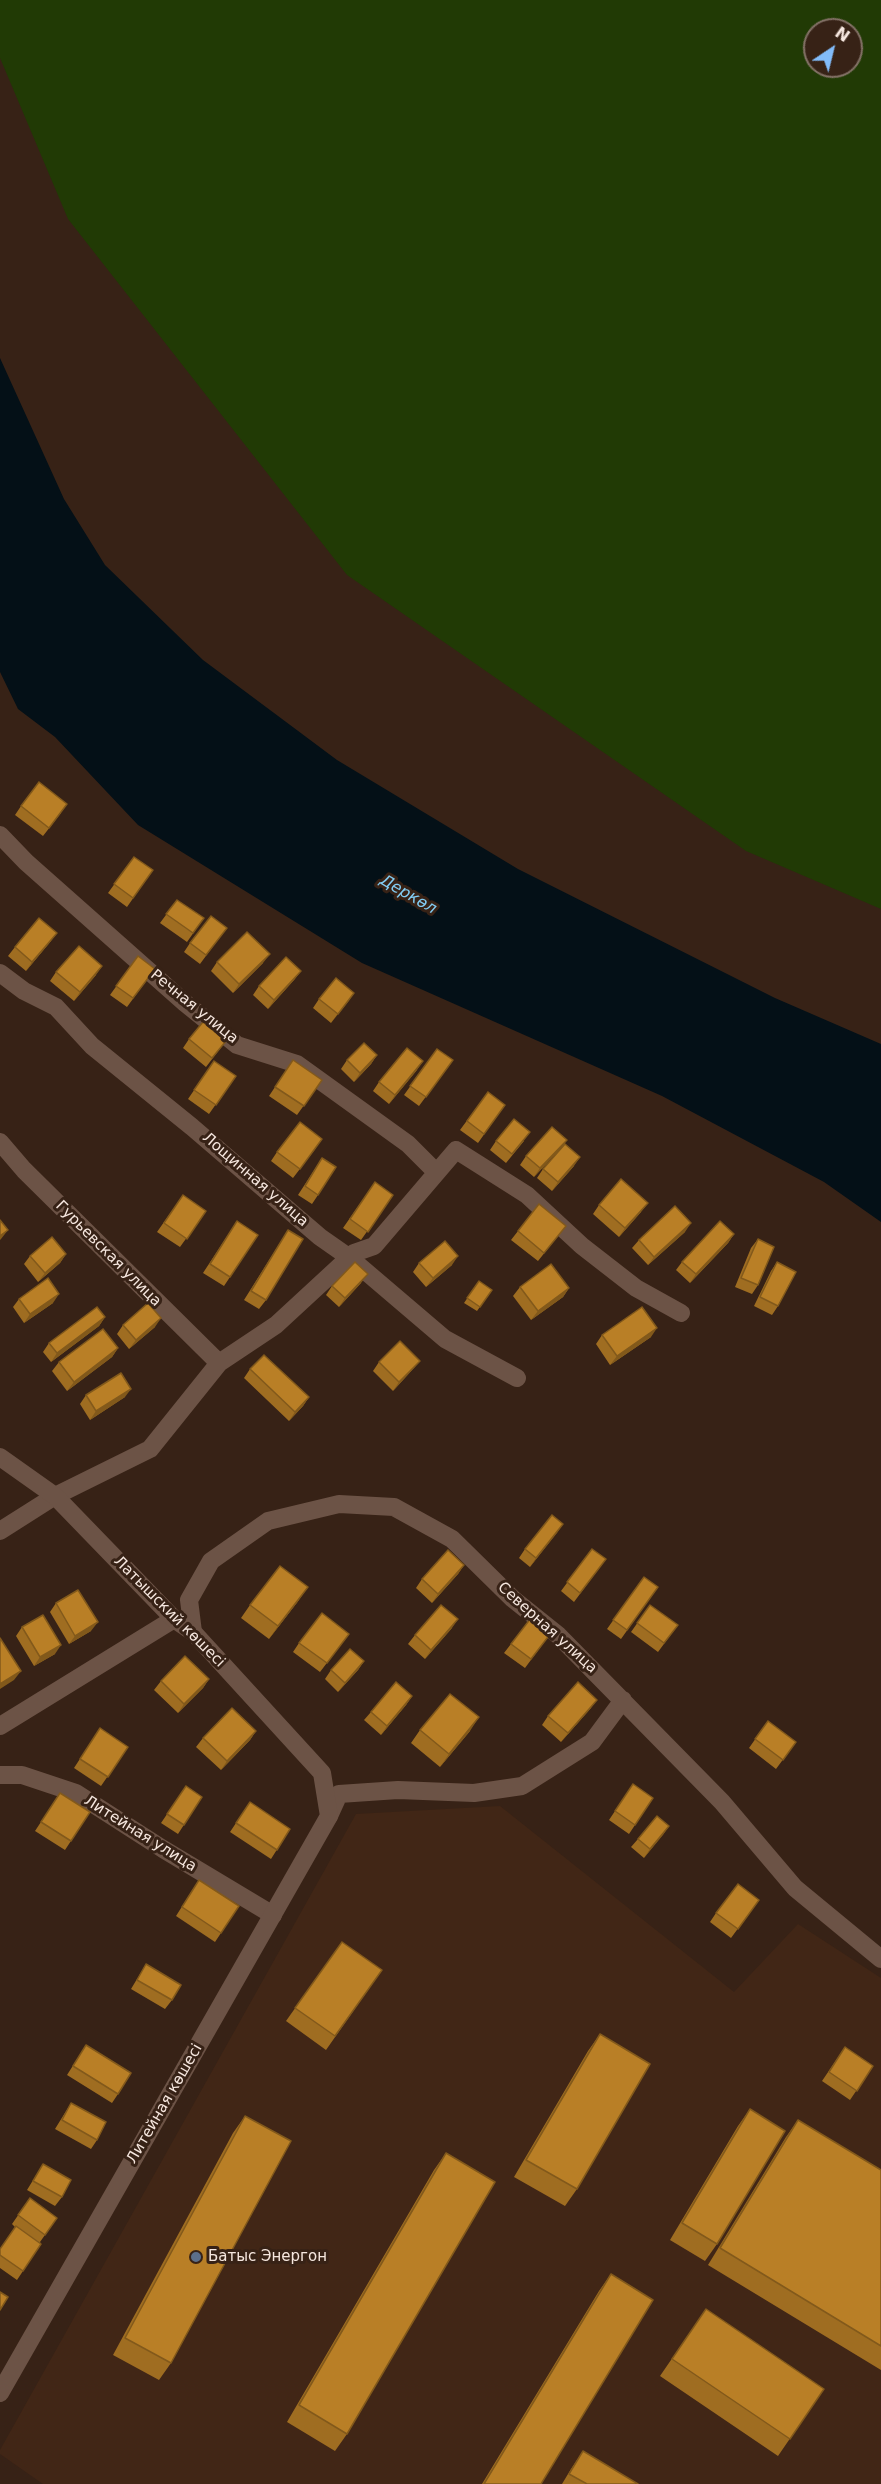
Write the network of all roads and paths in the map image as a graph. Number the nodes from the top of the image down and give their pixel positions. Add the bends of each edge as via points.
1 (0, 835) edge
2 (0, 973) edge
3 (0, 1142) edge
4 (436, 1172) junction
5 (350, 1258) junction
6 (681, 1313) dead end
7 (219, 1363) junction
8 (517, 1378) dead end
9 (0, 1457) edge
10 (55, 1496) junction
11 (0, 1531) edge
12 (174, 1619) junction
13 (193, 1632) junction
14 (623, 1700) junction
15 (0, 1726) edge
16 (0, 1775) edge
17 (329, 1816) junction
18 (273, 1915) junction
19 (881, 1959) edge
20 (0, 2393) edge

1 - 4 street, Речная улица via 185,1004 237,1045 297,1064 408,1144
2 - 5 street, Лощинная улица via 56,1007 92,1047
3 - 7 street, Гурьевская улица
4 - 5 street via 374,1246
4 - 6 street via 456,1150 527,1195 582,1246 636,1288
5 - 7 street via 276,1325
5 - 8 street, Лощинная улица via 445,1339
7 - 10 street via 150,1449
9 - 10 street, Латышский көшесі
10 - 11 street
10 - 12 street, Латышский көшесі
12 - 13 street, Латышский көшесі
12 - 15 street
13 - 14 street, Северная улица via 189,1600 211,1561 268,1521 339,1504 394,1507 452,1539
13 - 17 street, Латышский көшесі via 322,1773
14 - 17 street, Литейная көшесі via 592,1742 522,1786 474,1793 398,1790 339,1794
14 - 19 street, Северная улица via 722,1802 795,1888
16 - 18 street, Литейная улица via 22,1775 76,1793
17 - 18 street, Литейная көшесі
18 - 20 street, Литейная көшесі

